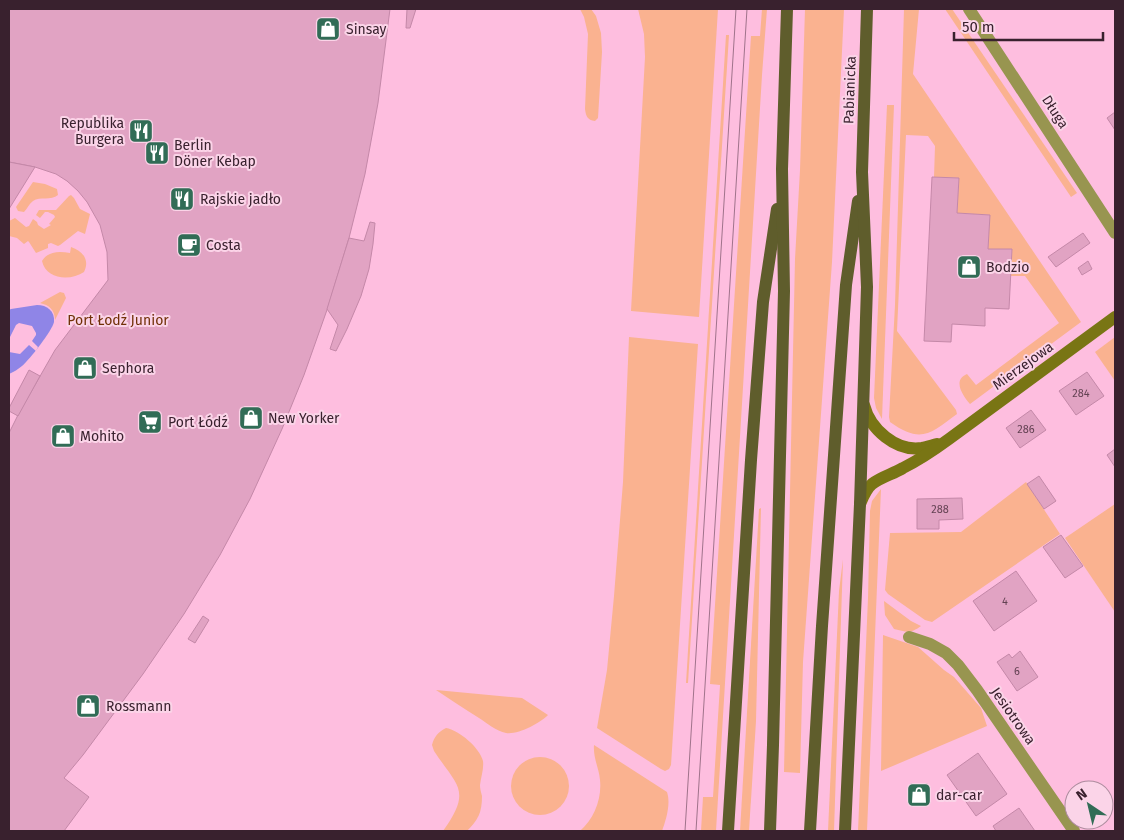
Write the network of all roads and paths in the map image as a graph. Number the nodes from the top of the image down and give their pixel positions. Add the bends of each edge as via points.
1 (787, 9) edge
2 (868, 9) edge
3 (969, 9) edge
4 (782, 170) junction
5 (862, 172) junction
6 (1115, 232) edge
7 (1115, 317) edge
8 (863, 403) junction
9 (949, 439) junction
10 (860, 504) junction
11 (909, 637) dead end
12 (728, 831) edge
13 (770, 831) edge
14 (810, 831) edge
15 (845, 831) edge
16 (1074, 831) edge

1 - 4 main road
2 - 5 main road, Pabianicka
3 - 6 street, Długa
4 - 12 main road via 763,302
4 - 13 main road via 784,310
5 - 8 main road via 867,287
5 - 14 main road via 846,285
7 - 9 street, Mierzejowa
8 - 9 street via 875,428 898,444 921,448
8 - 10 main road
9 - 10 street, Mierzejowa via 921,459 872,484
10 - 15 main road
11 - 16 street, Jesiotrowa via 946,652 958,665

